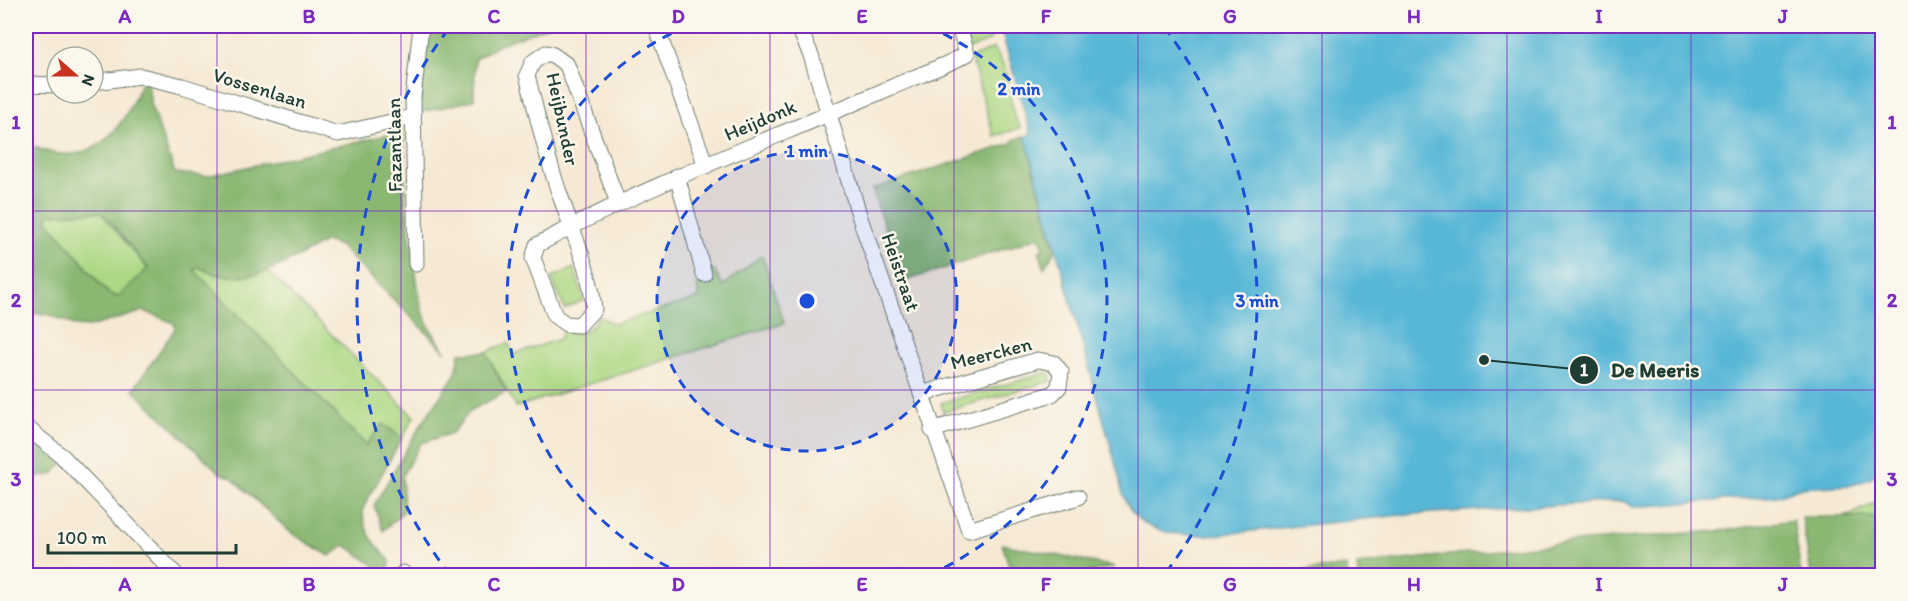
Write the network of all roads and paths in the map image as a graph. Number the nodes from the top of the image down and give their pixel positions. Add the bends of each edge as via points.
1 (421, 26) edge
2 (656, 26) edge
3 (798, 26) edge
4 (959, 26) edge
5 (105, 80) edge
6 (26, 84) edge
7 (45, 85) edge
8 (828, 115) junction
9 (413, 117) junction
10 (706, 166) junction
11 (677, 176) junction
12 (618, 203) junction
13 (570, 227) junction
14 (416, 264) dead end
15 (704, 274) dead end
16 (921, 394) junction
17 (26, 427) edge
18 (932, 430) junction
19 (1078, 497) dead end
20 (177, 576) edge

1 - 9 street, Fazantlaan
2 - 10 street
3 - 8 street, Heistraat
4 - 8 street, Heijdonk via 968,54
5 - 9 street, Vossenlaan via 141,76 338,134
6 - 7 street
8 - 10 street, Heijdonk
8 - 16 street, Heistraat
9 - 14 street, Fazantlaan
10 - 11 street, Heijdonk
11 - 12 street, Heijdonk
11 - 15 street
12 - 13 street, Heijdonk
12 - 13 street, Heijbunder via 567,65 546,53 533,62 527,75
13 - 13 street via 537,245 533,258 555,316 566,324 579,325 590,317 594,303
16 - 18 street, Heistraat
16 - 18 street, Meercken via 1038,360 1054,363 1061,372 1059,387 1052,394
17 - 20 street via 62,456
18 - 19 street, Heistraat via 969,530

